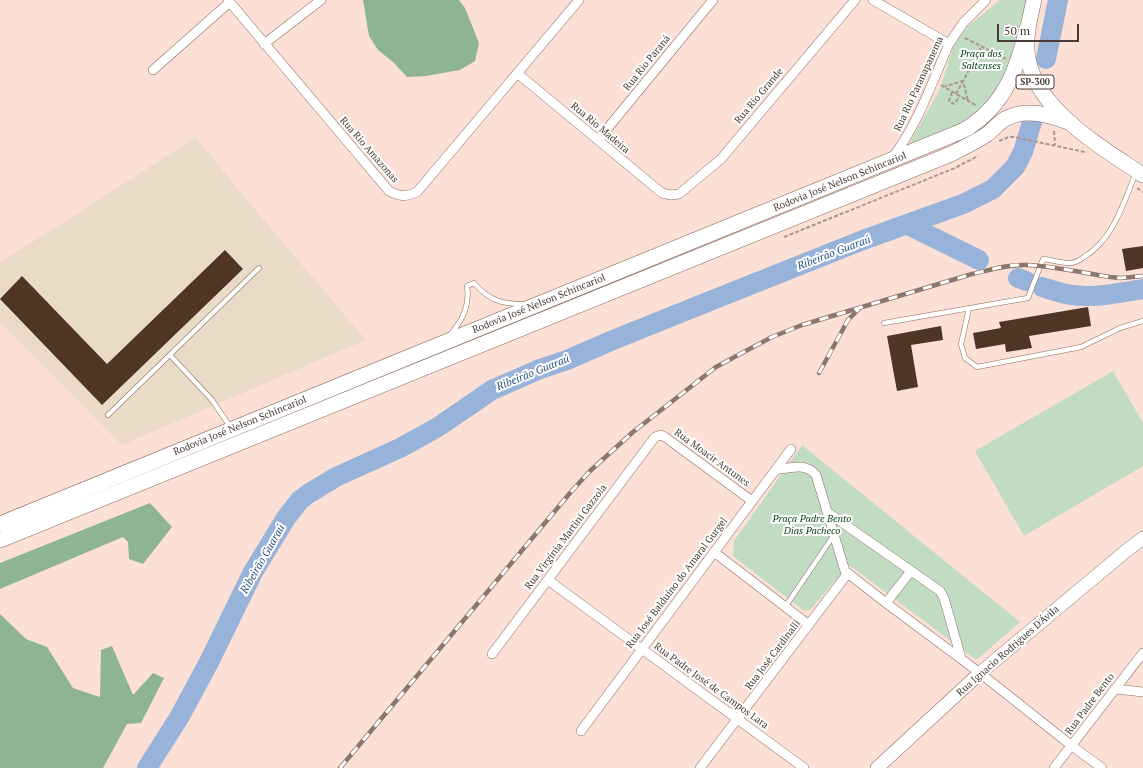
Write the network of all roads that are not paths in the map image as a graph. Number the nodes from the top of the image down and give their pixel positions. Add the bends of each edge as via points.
1 (321, 0) edge
2 (579, 0) edge
3 (713, 0) edge
4 (855, 0) edge
5 (986, 0) edge
6 (1034, 0) edge
7 (229, 1) edge
8 (876, 1) edge
9 (1027, 28) junction
10 (264, 44) junction
11 (948, 44) junction
12 (152, 70) dead end
13 (517, 73) junction
14 (1071, 124) junction
15 (598, 140) junction
16 (890, 161) junction
17 (1137, 177) edge
18 (671, 195) joint
19 (259, 268) dead end
20 (538, 304) junction
21 (969, 308) junction
22 (1143, 321) edge
23 (884, 323) dead end
24 (446, 342) junction
25 (170, 355) junction
26 (108, 415) dead end
27 (232, 429) junction
28 (659, 435) joint
29 (791, 449) dead end
30 (775, 470) junction
31 (752, 501) junction
32 (828, 512) junction
33 (0, 524) edge
34 (834, 535) junction
35 (1143, 538) edge
36 (0, 540) edge
37 (714, 552) junction
38 (911, 571) junction
39 (848, 573) junction
40 (548, 580) junction
41 (886, 603) junction
42 (785, 607) junction
43 (809, 625) junction
44 (642, 649) junction
45 (1143, 653) edge
46 (492, 654) dead end
47 (961, 658) junction
48 (980, 673) junction
49 (1116, 689) junction
50 (1143, 692) edge
51 (737, 719) junction
52 (581, 731) dead end
53 (1072, 746) junction
54 (700, 768) edge
55 (804, 768) edge
56 (877, 768) edge
57 (1054, 768) edge
58 (1102, 768) edge

1 - 10 street
2 - 13 street, Rua Rio Amazonas
3 - 15 street, Rua Rio Paraná
4 - 18 street, Rua Rio Grande via 721,159 679,194
5 - 11 street, Rua Rio Paranapanema
6 - 9 main road, SP-300
7 - 10 street, Rua Rio Amazonas
7 - 12 street
8 - 11 street
9 - 14 main road, SP-300 via 1028,62 1035,82 1046,99
9 - 16 main road, Rodovia José Nelson Schincariol via 1009,84 988,112 972,126
10 - 13 street, Rua Rio Amazonas via 389,191 399,196 409,196 417,192
11 - 16 street, Rua Rio Paranapanema via 904,143
13 - 15 street, Rua Rio Madeira
14 - 17 main road, SP-300
14 - 36 main road, Rodovia José Nelson Schincariol via 1032,113 1012,116 977,140 947,155
15 - 18 street, Rua Rio Madeira via 662,193
16 - 20 main road, Rodovia José Nelson Schincariol
17 - 21 lane via 1111,231 1094,252 1070,263 1043,259 1028,298
19 - 25 lane
20 - 24 main road, Rodovia José Nelson Schincariol
20 - 24 lane via 500,302 489,297 474,283 467,286 466,311
21 - 22 lane via 961,344 965,358 978,367 1081,347 1120,328
21 - 23 lane
24 - 27 main road, Rodovia José Nelson Schincariol
25 - 26 lane
25 - 27 lane via 212,400
27 - 33 main road, Rodovia José Nelson Schincariol
28 - 31 street, Rua Moacir Antunes
28 - 40 street, Rua Virginia Martini Gazzola via 653,439
29 - 30 street, Rua José Balduíno do Amaral Gurgel
30 - 31 street, Rua José Balduíno do Amaral Gurgel
30 - 32 street via 804,466 812,470
31 - 37 street, Rua José Balduíno do Amaral Gurgel
32 - 34 street
32 - 38 street
34 - 39 street via 845,571
34 - 42 lane
35 - 48 street, Rua Ignacio Rodrigues D'Ávila
37 - 42 street
37 - 44 street, Rua José Balduíno do Amaral Gurgel
38 - 41 street
38 - 47 street via 940,591
39 - 41 street
39 - 43 street, Rua José Cardinalli
40 - 44 street, Rua Padre José de Campos Lara
40 - 46 street, Rua Virginia Martini Gazzola
41 - 47 street
42 - 43 street
43 - 51 street, Rua José Cardinalli
44 - 51 street, Rua Padre José de Campos Lara
44 - 52 street, Rua José Balduíno do Amaral Gurgel
45 - 49 street, Rua Padre Bento
47 - 48 street
48 - 53 street
48 - 56 street, Rua Ignacio Rodrigues D'Ávila
49 - 50 street
49 - 53 street, Rua Padre Bento
51 - 54 street, Rua José Cardinalli
51 - 55 street, Rua Padre José de Campos Lara
53 - 57 street, Rua Padre Bento
53 - 58 street

